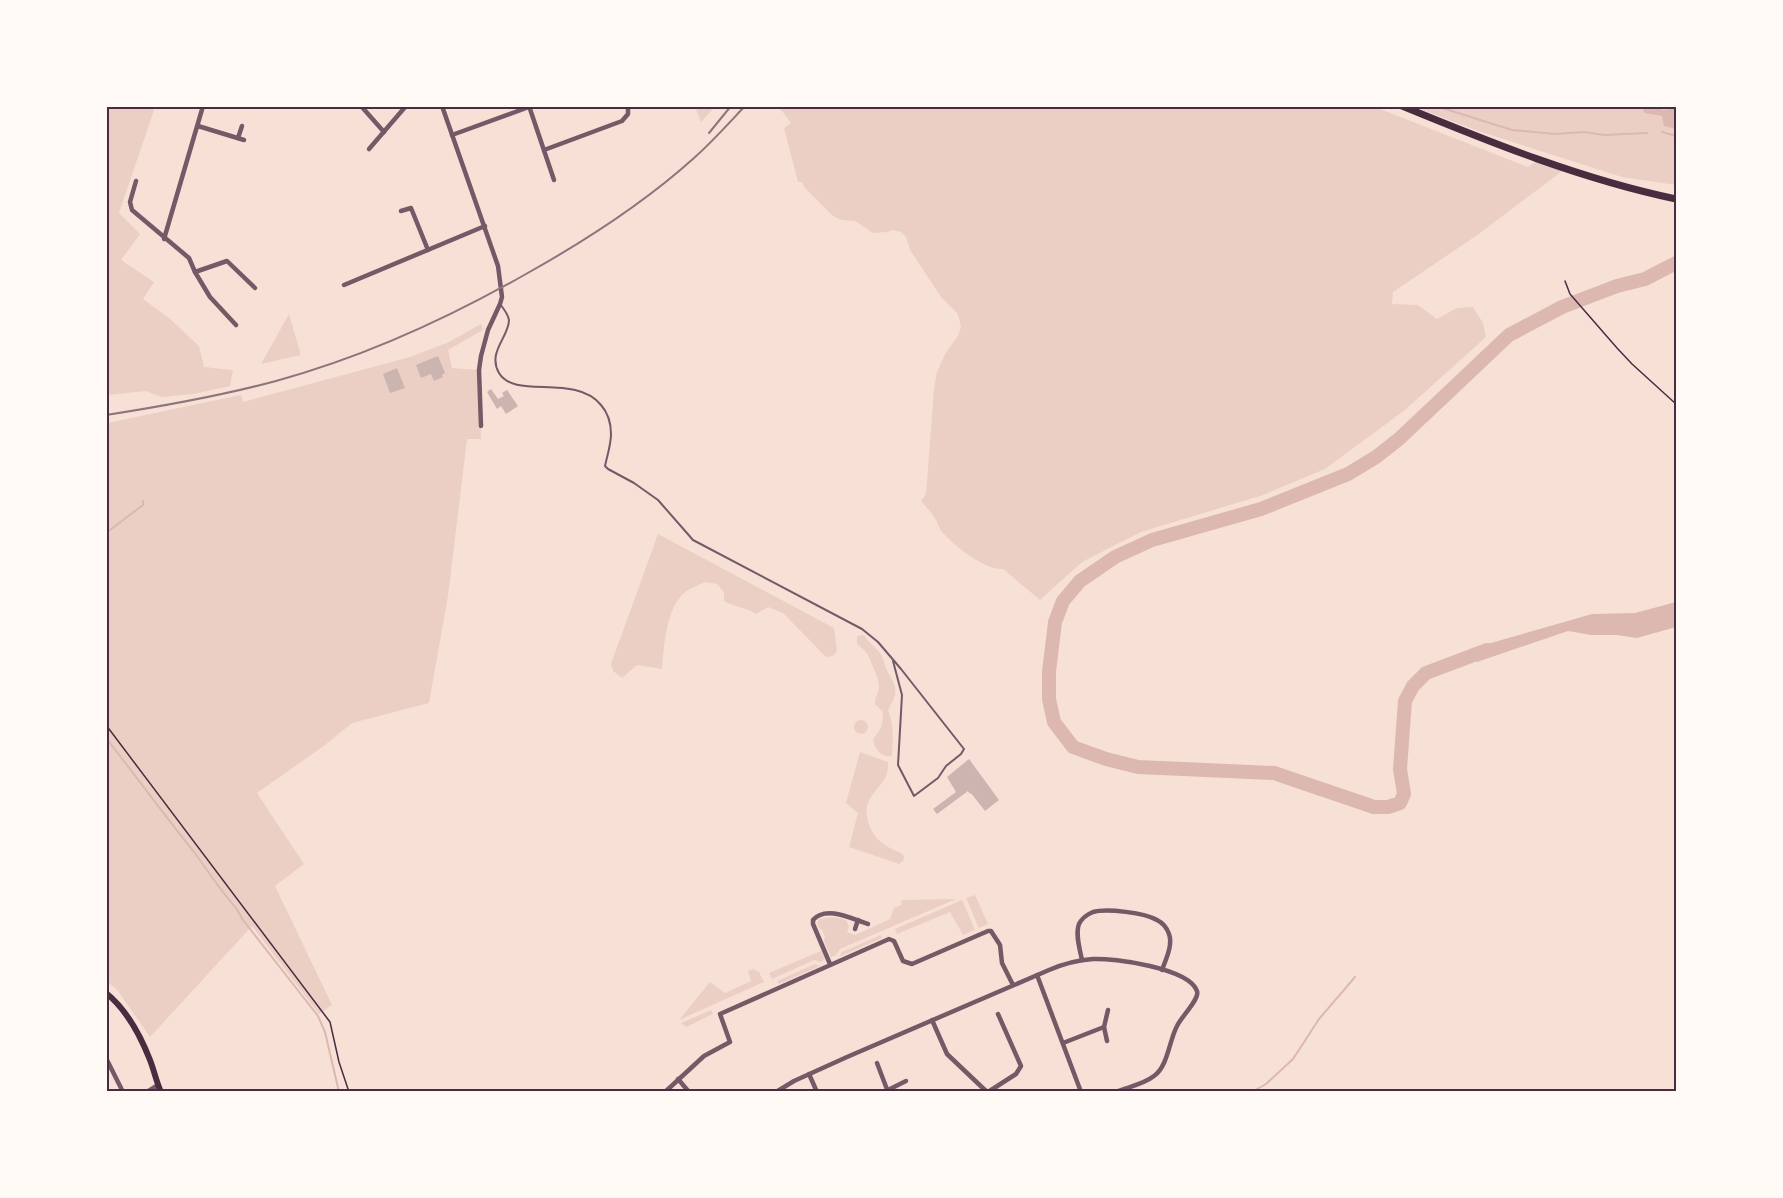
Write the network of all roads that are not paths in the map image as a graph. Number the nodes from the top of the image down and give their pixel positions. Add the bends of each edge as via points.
1 (203, 106) edge
2 (361, 106) edge
3 (406, 106) edge
4 (442, 106) edge
5 (628, 106) edge
6 (1402, 106) edge
7 (529, 107) edge
8 (198, 126) junction
9 (242, 126) dead end
10 (384, 132) junction
11 (452, 135) junction
12 (238, 138) junction
13 (244, 140) dead end
14 (369, 149) dead end
15 (544, 150) junction
16 (554, 180) dead end
17 (136, 181) dead end
18 (1677, 199) edge
19 (401, 212) dead end
20 (485, 226) junction
21 (164, 238) junction
22 (428, 250) junction
23 (195, 272) junction
24 (344, 285) dead end
25 (255, 288) dead end
26 (500, 304) junction
27 (236, 325) dead end
28 (481, 426) dead end
29 (893, 660) junction
30 (858, 920) junction
31 (868, 924) dead end
32 (855, 929) dead end
33 (1082, 960) junction
34 (830, 964) junction
35 (1162, 970) junction
36 (1037, 975) junction
37 (1012, 985) junction
38 (106, 993) edge
39 (1108, 1010) dead end
40 (998, 1014) dead end
41 (932, 1020) junction
42 (1104, 1027) junction
43 (1107, 1041) dead end
44 (1063, 1043) junction
45 (106, 1058) edge
46 (877, 1063) dead end
47 (109, 1069) edge
48 (809, 1074) junction
49 (678, 1079) junction
50 (906, 1081) dead end
51 (160, 1088) edge
52 (888, 1091) edge
53 (123, 1092) edge
54 (147, 1092) edge
55 (665, 1092) edge
56 (689, 1092) edge
57 (776, 1092) edge
58 (817, 1092) edge
59 (988, 1092) edge
60 (1081, 1092) edge
61 (1116, 1092) edge

1 - 8 street
2 - 10 street
3 - 10 street
4 - 11 street
5 - 15 street via 622,121
6 - 18 main road via 1556,166
7 - 11 street
7 - 15 street
8 - 12 street
8 - 21 street
9 - 12 street
10 - 14 street
11 - 20 street
12 - 13 street
15 - 16 street
17 - 21 street via 130,202 132,210
19 - 22 street via 411,208
20 - 22 street
20 - 26 street via 498,266
21 - 23 street via 189,258
22 - 24 street
23 - 25 street via 227,261
23 - 27 street via 210,297
26 - 28 street via 481,356
26 - 29 lane via 509,319 496,365 504,379 525,386 575,389 589,394 605,410 609,421 611,436 605,466 608,469 657,500 693,540 862,629
29 - 29 lane via 964,749 938,778 914,796 898,765 902,695
30 - 31 street
30 - 32 street
30 - 34 street via 826,913 813,920
33 - 35 street via 1111,959
33 - 35 street via 1078,928 1083,918 1096,911 1122,912 1157,920 1168,930 1170,945
33 - 36 street
34 - 37 street via 889,939 894,941 903,961 912,964 988,931 994,933 1000,945 1002,963
34 - 49 street via 720,1014 730,1042 704,1056
35 - 61 street via 1194,986 1196,999 1177,1024 1161,1069 1154,1076
36 - 37 street
36 - 44 street
37 - 41 street
38 - 51 main road via 136,1032
39 - 42 street
40 - 59 street via 1022,1066
41 - 48 street
41 - 59 street via 947,1054
42 - 43 street
42 - 44 street
44 - 60 street
45 - 47 street
46 - 52 street
47 - 53 street
48 - 57 street
48 - 58 street
49 - 55 street
49 - 56 street
50 - 52 street
51 - 54 street

